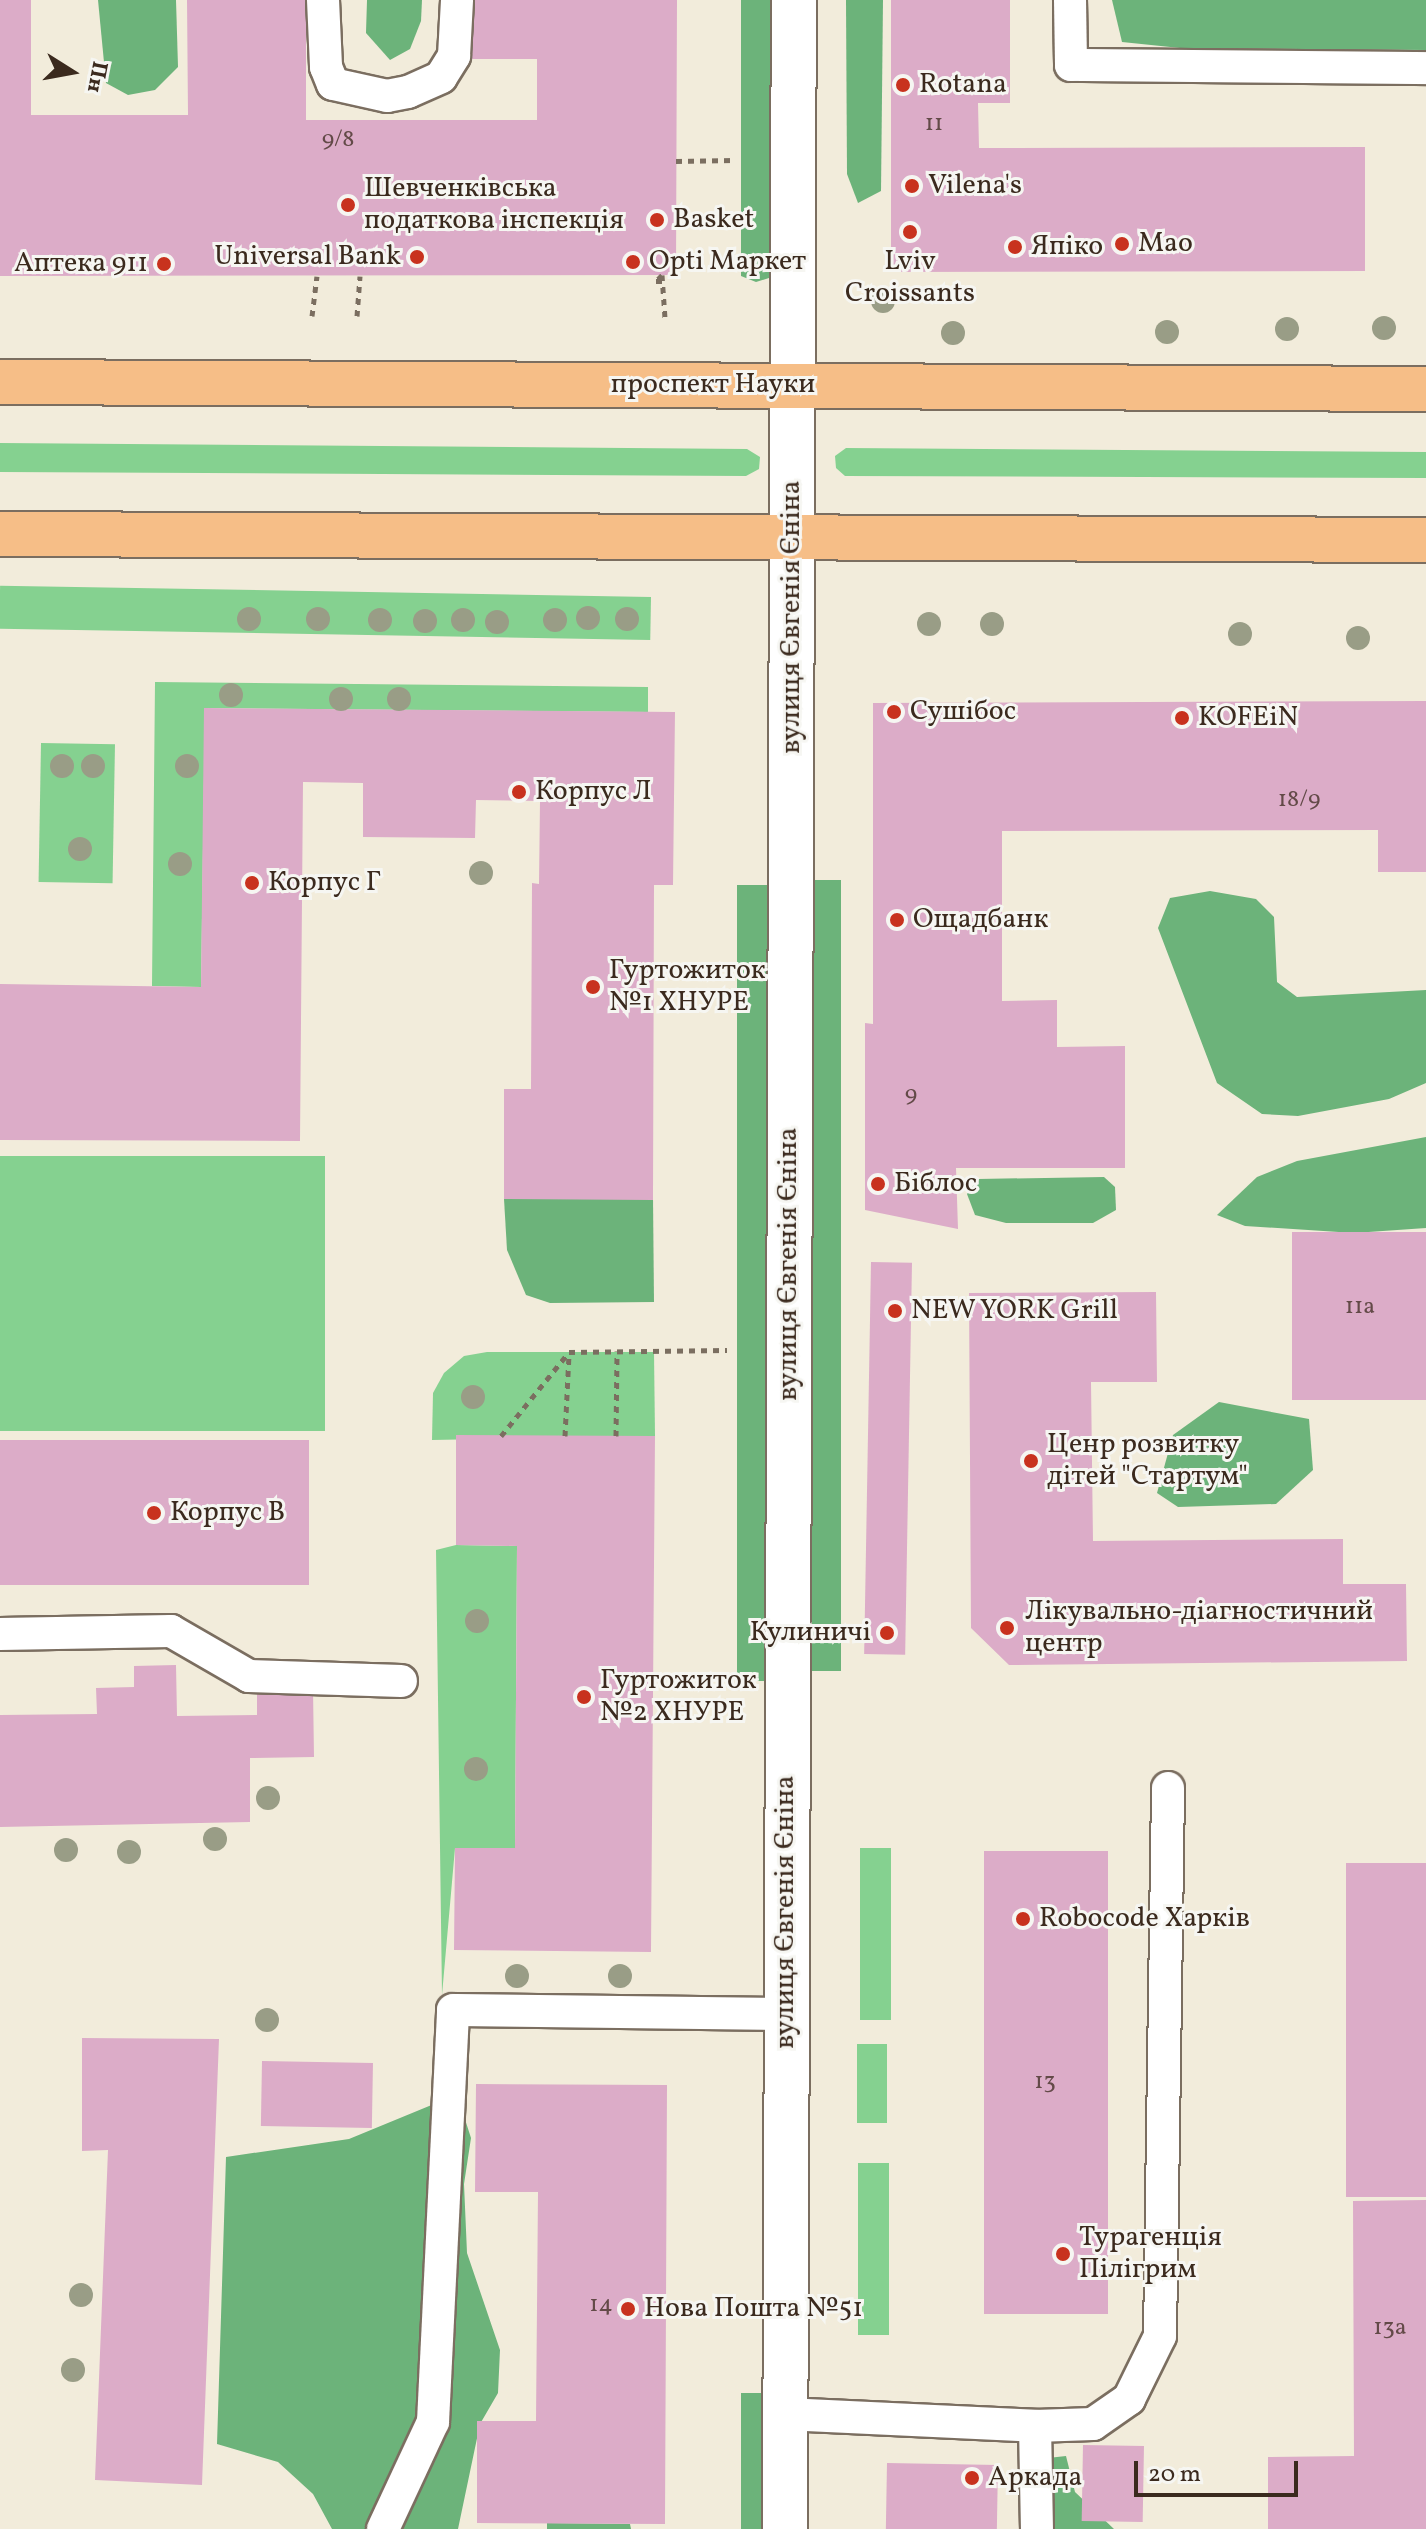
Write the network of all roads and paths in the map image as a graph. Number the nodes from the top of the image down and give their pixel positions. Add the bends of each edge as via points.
1 (323, 0) edge
2 (457, 0) edge
3 (794, 0) edge
4 (1070, 0) edge
5 (1426, 68) edge
6 (735, 160) dead end
7 (676, 161) dead end
8 (317, 276) dead end
9 (360, 276) dead end
10 (663, 281) dead end
11 (312, 316) dead end
12 (357, 316) dead end
13 (665, 318) dead end
14 (0, 382) edge
15 (791, 386) junction
16 (1426, 389) edge
17 (0, 534) edge
18 (791, 537) junction
19 (1426, 540) edge
20 (727, 1350) dead end
21 (617, 1351) junction
22 (569, 1352) junction
23 (501, 1436) dead end
24 (565, 1436) dead end
25 (616, 1436) dead end
26 (0, 1634) edge
27 (401, 1681) dead end
28 (1168, 1788) dead end
29 (786, 2014) junction
30 (785, 2414) junction
31 (1035, 2426) junction
32 (383, 2529) edge
33 (785, 2529) edge
34 (1037, 2529) edge

1 - 2 lane via 326,67 333,84 387,96 441,77 454,56
3 - 15 street, вулиця Євгенія Єніна
4 - 5 lane via 1071,65
6 - 7 path
8 - 11 path
9 - 12 path
10 - 13 path
14 - 15 main road, проспект Науки
15 - 16 main road, проспект Науки
15 - 18 street, вулиця Євгенія Єніна
17 - 18 main road
18 - 19 main road
18 - 29 street, вулиця Євгенія Єніна
20 - 21 path
21 - 22 path
21 - 25 path
22 - 23 path
22 - 24 path
26 - 27 lane via 171,1631 249,1676
28 - 31 lane via 1160,2336 1129,2399 1093,2424
29 - 30 street, вулиця Євгенія Єніна
29 - 32 lane via 453,2010 433,2422
30 - 31 lane via 845,2421
30 - 33 street, вулиця Євгенія Єніна
31 - 34 lane

